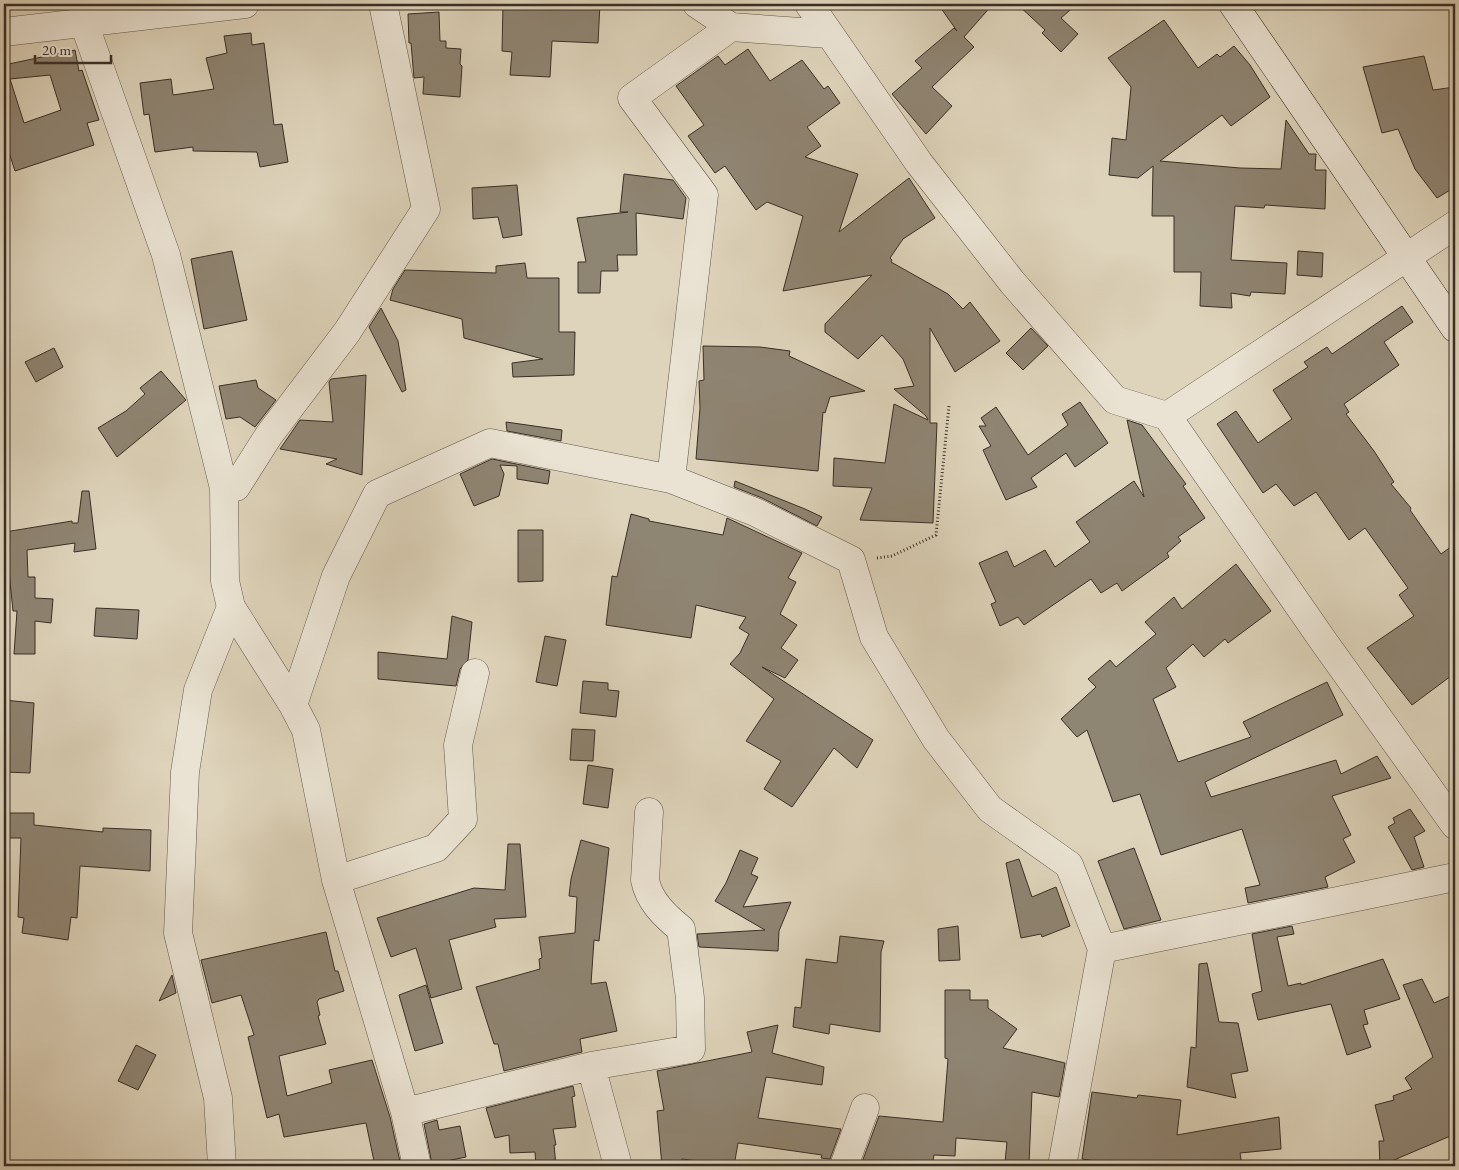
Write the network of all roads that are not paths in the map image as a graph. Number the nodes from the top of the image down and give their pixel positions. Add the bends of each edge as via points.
1 (245, 4) edge
2 (383, 4) edge
3 (697, 4) edge
4 (809, 4) edge
5 (1233, 4) edge
6 (137, 10) edge
7 (84, 23) junction
8 (731, 27) junction
9 (4, 32) edge
10 (828, 34) junction
11 (1455, 226) edge
12 (1408, 257) junction
13 (1455, 328) edge
14 (1167, 416) junction
15 (670, 478) junction
16 (224, 488) junction
17 (231, 607) junction
18 (475, 673) dead end
19 (293, 705) junction
20 (649, 812) dead end
21 (1455, 823) edge
22 (1455, 877) edge
23 (336, 880) junction
24 (1102, 949) junction
25 (590, 1066) junction
26 (865, 1108) dead end
27 (405, 1112) junction
28 (222, 1166) edge
29 (417, 1166) edge
30 (618, 1166) edge
31 (844, 1166) edge
32 (1062, 1166) edge

1 - 6 street
2 - 16 street via 426,209 347,332 270,435 236,487
3 - 8 street
4 - 10 street
5 - 12 street
6 - 7 street
7 - 9 street
7 - 16 street via 166,255
8 - 10 street
8 - 15 street via 632,98 704,195
10 - 14 street via 919,163 1012,282 1115,400
11 - 12 street
12 - 13 street
12 - 14 street
14 - 21 street
15 - 19 street via 490,442 377,494 336,576
15 - 24 street via 754,512 851,560 874,637 936,739 990,809 1069,865
16 - 17 street via 225,581
17 - 19 street
17 - 28 street via 198,690 185,772 178,933 218,1098
18 - 23 street via 458,745 464,819 436,848
19 - 23 street via 306,730
20 - 25 street via 644,880 646,889 665,916 681,929 690,998 691,1049
22 - 24 street
23 - 27 street
24 - 32 street
25 - 27 street
25 - 30 street
26 - 31 street
27 - 29 street

